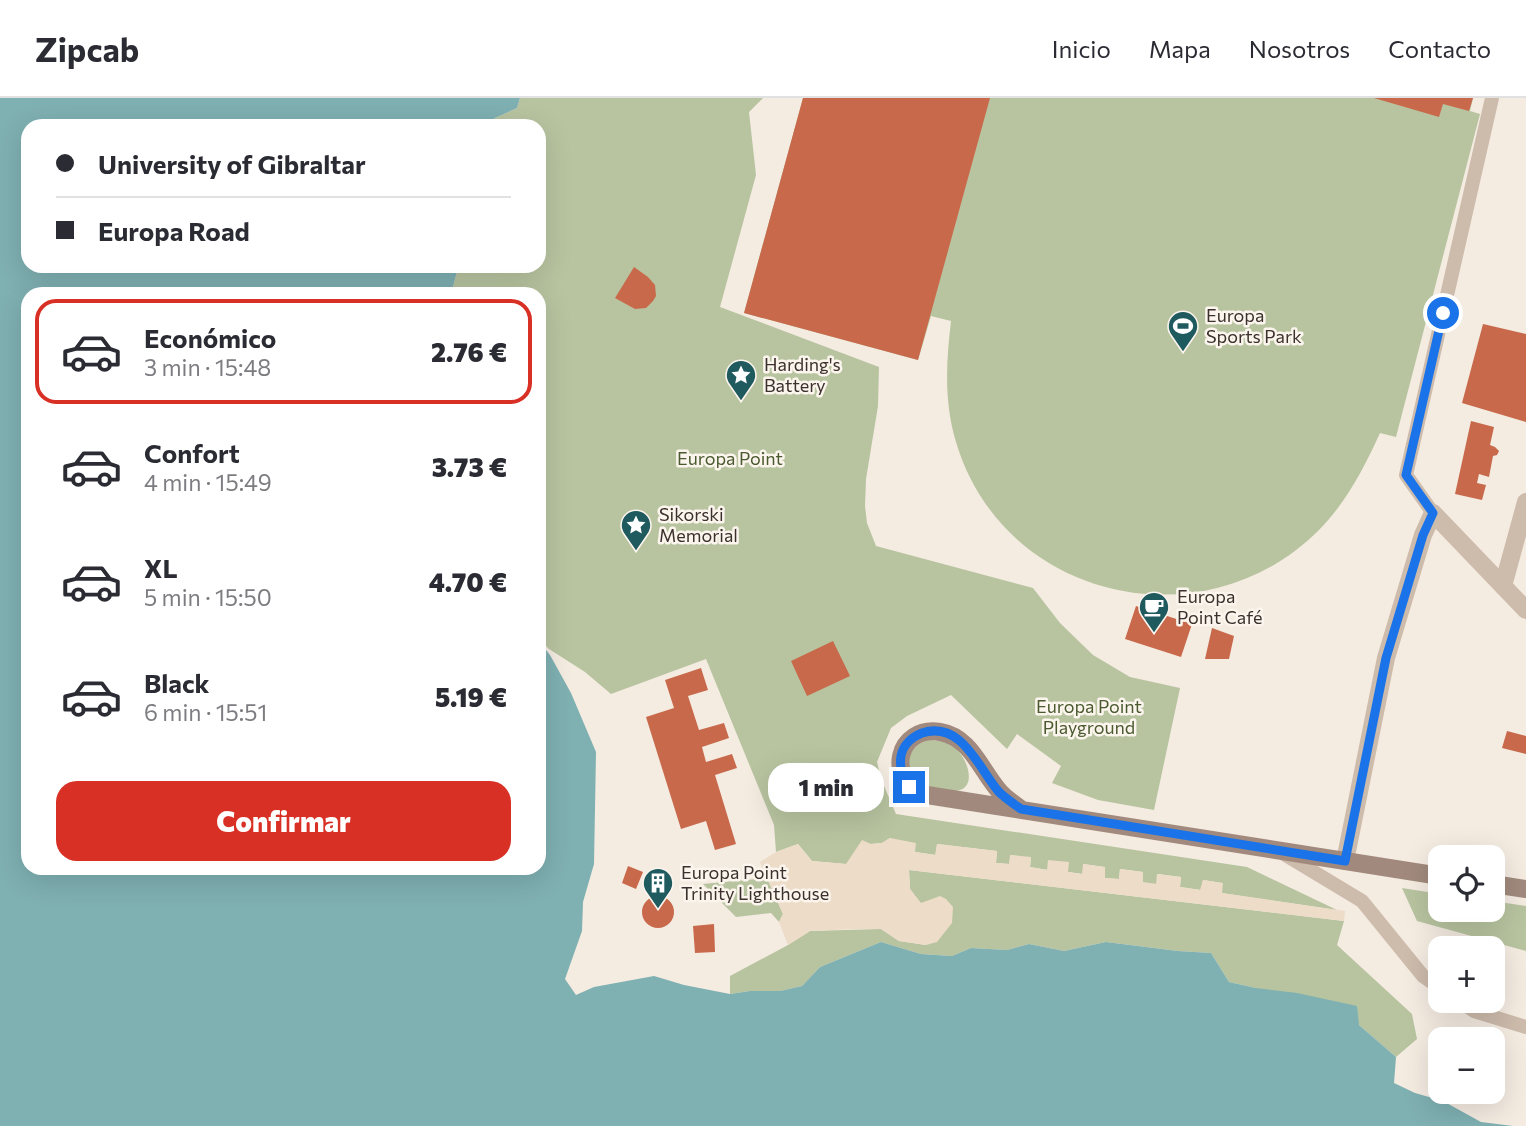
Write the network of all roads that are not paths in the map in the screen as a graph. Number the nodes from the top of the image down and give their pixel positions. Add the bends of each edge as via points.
1 (1492, 98) edge
2 (1526, 502) edge
3 (1433, 513) junction
4 (1503, 586) junction
5 (1526, 610) edge
6 (1021, 809) junction
7 (1280, 851) junction
8 (1345, 861) junction
9 (1428, 874) edge
10 (1505, 885) edge
11 (1526, 888) edge
12 (1428, 980) edge
13 (1480, 1013) edge
14 (1526, 1027) edge

1 - 3 lane via 1406,475
2 - 4 street
3 - 4 street
3 - 8 street via 1386,658
4 - 5 street
6 - 6 main road via 1000,793 961,740 949,734 928,731 916,735 901,753 903,779 917,792
6 - 7 main road
7 - 8 main road
7 - 12 lane via 1362,901
8 - 9 main road
10 - 11 main road
13 - 14 lane

